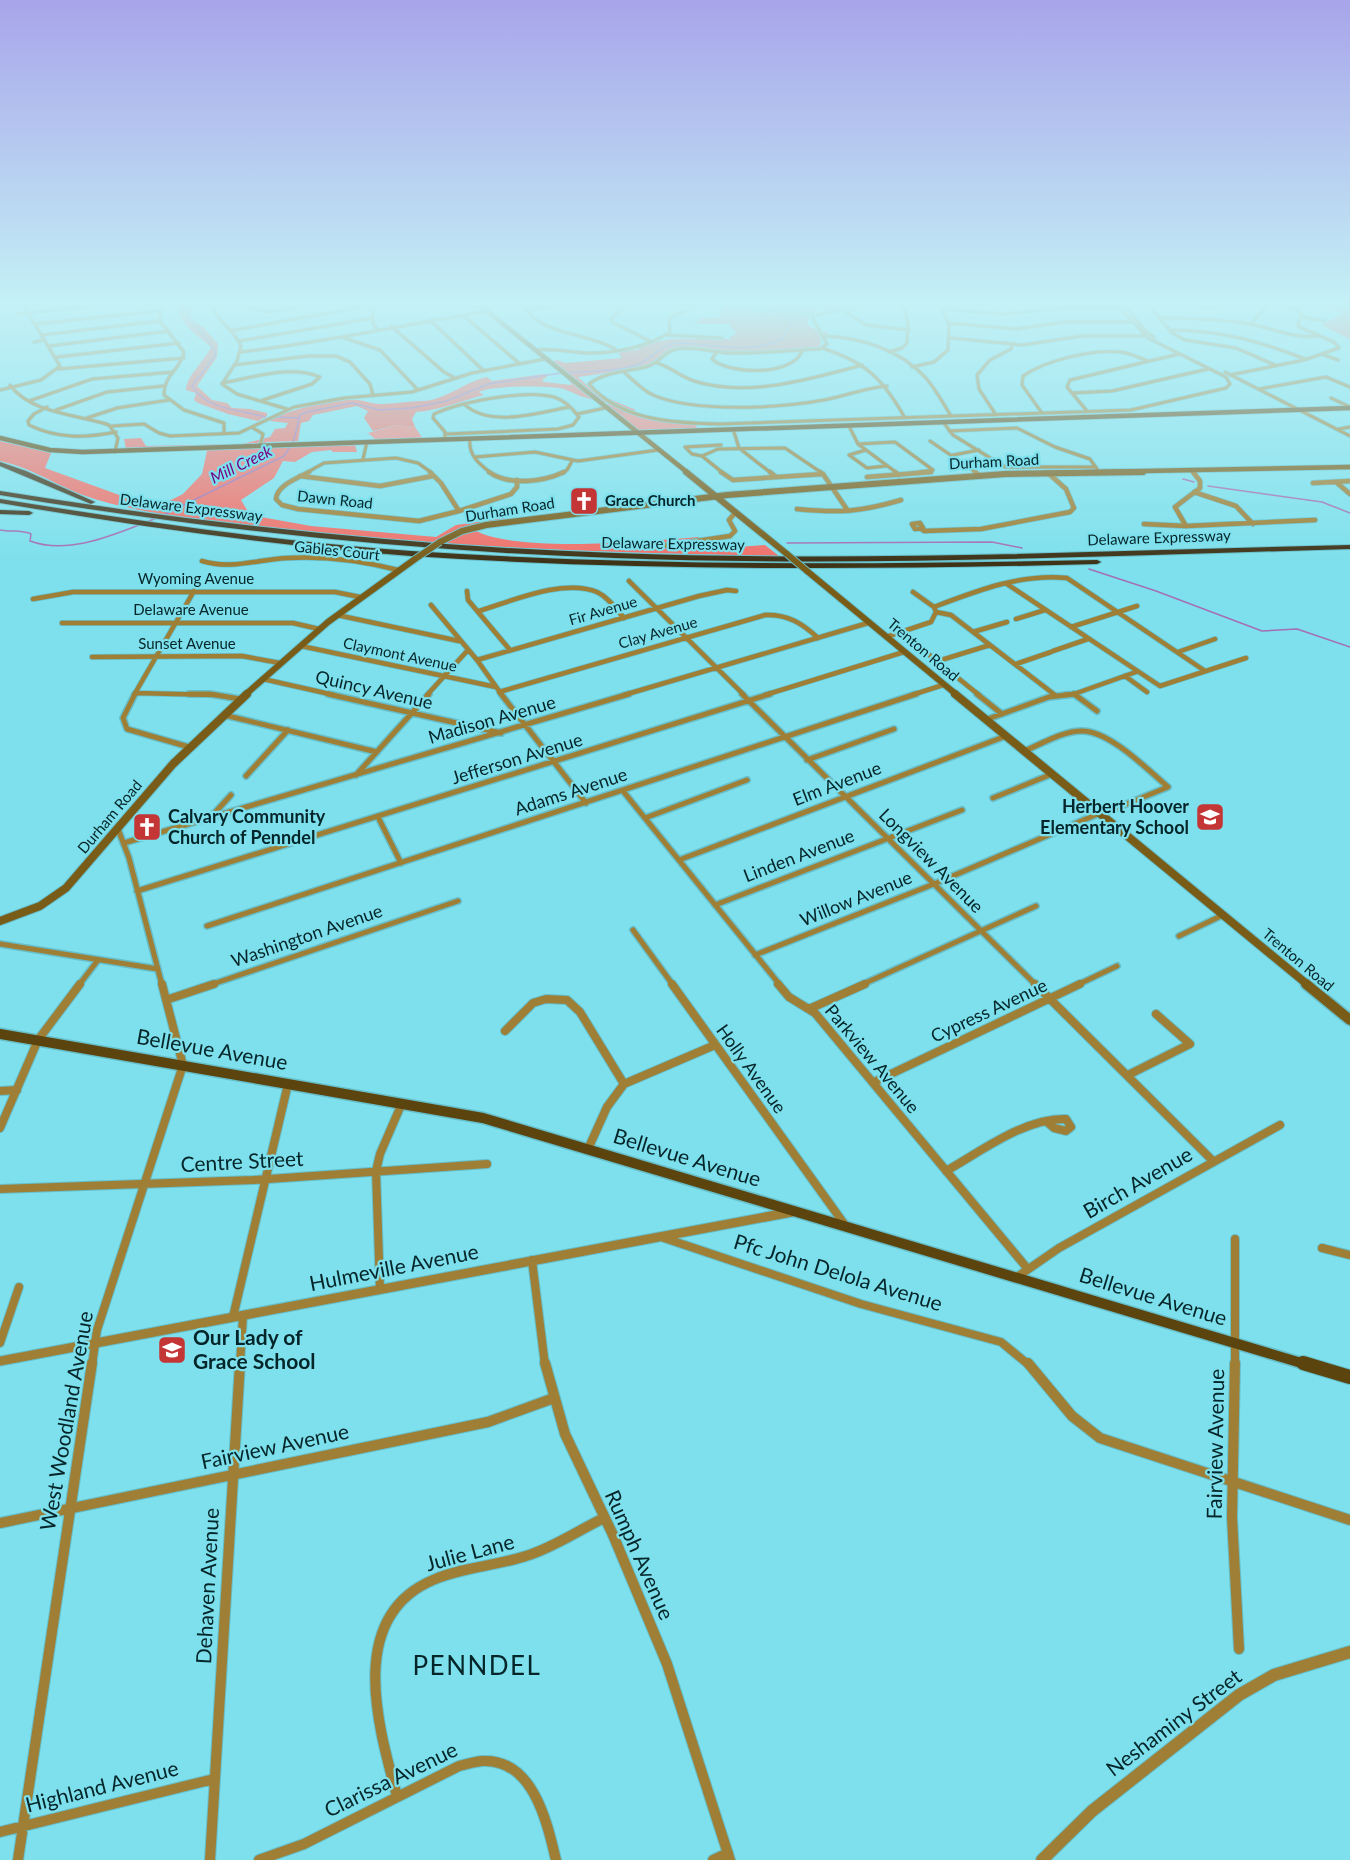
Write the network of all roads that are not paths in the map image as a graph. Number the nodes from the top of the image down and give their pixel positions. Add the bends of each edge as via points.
1 (12, 390) edge
2 (61, 390) edge
3 (128, 390) edge
4 (163, 390) edge
5 (231, 390) edge
6 (291, 390) edge
7 (373, 390) edge
8 (418, 390) edge
9 (583, 390) edge
10 (593, 390) edge
11 (644, 390) edge
12 (861, 390) edge
13 (889, 390) edge
14 (935, 390) edge
15 (979, 390) edge
16 (1025, 390) edge
17 (1070, 390) edge
18 (1117, 390) edge
19 (1219, 390) edge
20 (1260, 390) edge
21 (1072, 393) junction
22 (374, 395) junction
23 (1331, 398) dead end
24 (605, 399) junction
25 (169, 400) junction
26 (29, 401) junction
27 (262, 401) junction
28 (597, 401) junction
29 (464, 404) junction
30 (47, 407) junction
31 (569, 407) junction
32 (1350, 407) edge
33 (605, 408) junction
34 (287, 409) junction
35 (56, 410) junction
36 (1298, 410) junction
37 (1087, 411) junction
38 (1042, 413) junction
39 (577, 414) junction
40 (996, 415) junction
41 (1070, 415) junction
42 (951, 416) junction
43 (87, 418) junction
44 (905, 418) junction
45 (943, 422) junction
46 (794, 424) junction
47 (112, 426) junction
48 (849, 426) junction
49 (1350, 427) edge
50 (253, 428) junction
51 (733, 429) junction
52 (1338, 430) junction
53 (949, 431) junction
54 (116, 432) junction
55 (636, 433) junction
56 (224, 434) junction
57 (1350, 436) edge
58 (445, 437) junction
59 (0, 438) edge
60 (470, 439) junction
61 (930, 441) dead end
62 (367, 444) junction
63 (858, 444) junction
64 (260, 446) junction
65 (737, 446) junction
66 (658, 450) junction
67 (866, 450) junction
68 (979, 450) junction
69 (115, 452) junction
70 (953, 455) junction
71 (702, 456) junction
72 (475, 457) junction
73 (363, 459) junction
74 (572, 461) junction
75 (0, 464) edge
76 (887, 466) junction
77 (1350, 467) edge
78 (1097, 470) junction
79 (1192, 471) junction
80 (1048, 473) junction
81 (823, 474) junction
82 (899, 475) junction
83 (300, 476) junction
84 (433, 476) junction
85 (981, 476) junction
86 (777, 477) junction
87 (867, 477) dead end
88 (517, 480) junction
89 (1350, 481) edge
90 (905, 482) junction
91 (1336, 482) junction
92 (1313, 483) dead end
93 (832, 487) junction
94 (1194, 492) junction
95 (0, 493) edge
96 (1350, 494) edge
97 (715, 496) junction
98 (901, 500) dead end
99 (0, 501) edge
100 (797, 509) dead end
101 (459, 511) junction
102 (0, 512) edge
103 (848, 512) junction
104 (735, 513) junction
105 (152, 516) junction
106 (103, 519) junction
107 (1315, 520) dead end
108 (1144, 524) dead end
109 (1253, 524) junction
110 (1186, 526) junction
111 (920, 528) dead end
112 (663, 546) dead end
113 (1350, 547) edge
114 (1350, 555) edge
115 (202, 561) dead end
116 (398, 570) junction
117 (629, 581) dead end
118 (1007, 584) junction
119 (194, 591) junction
120 (466, 591) dead end
121 (736, 591) dead end
122 (913, 592) dead end
123 (360, 597) junction
124 (33, 600) dead end
125 (431, 604) dead end
126 (1137, 606) dead end
127 (657, 609) junction
128 (935, 610) junction
129 (1045, 610) junction
130 (479, 611) junction
131 (1117, 612) junction
132 (337, 615) junction
133 (624, 618) junction
134 (1016, 619) dead end
135 (176, 622) junction
136 (1007, 622) dead end
137 (62, 623) dead end
138 (868, 623) junction
139 (1071, 627) junction
140 (319, 629) junction
141 (901, 632) junction
142 (973, 632) junction
143 (886, 637) junction
144 (685, 638) junction
145 (818, 638) junction
146 (1088, 639) junction
147 (1215, 639) dead end
148 (459, 641) junction
149 (990, 645) junction
150 (301, 646) junction
151 (468, 650) junction
152 (510, 651) junction
153 (904, 652) junction
154 (1178, 652) junction
155 (156, 656) junction
156 (92, 657) dead end
157 (1246, 658) dead end
158 (477, 660) junction
159 (938, 661) junction
160 (280, 663) junction
161 (1016, 664) junction
162 (716, 668) junction
163 (1205, 671) junction
164 (1136, 672) junction
165 (443, 676) junction
166 (1125, 676) junction
167 (263, 679) junction
168 (943, 685) junction
169 (497, 689) junction
170 (1147, 692) dead end
171 (135, 693) junction
172 (1074, 694) junction
173 (1055, 695) junction
174 (240, 699) junction
175 (749, 701) junction
176 (1097, 711) dead end
177 (411, 712) junction
178 (1002, 714) junction
179 (223, 715) junction
180 (985, 720) junction
181 (525, 726) junction
182 (894, 729) dead end
183 (288, 730) junction
184 (502, 733) junction
185 (1006, 736) junction
186 (784, 737) junction
187 (189, 747) junction
188 (1024, 751) junction
189 (377, 752) junction
190 (807, 760) junction
191 (555, 763) junction
192 (1052, 774) junction
193 (246, 776) dead end
194 (356, 776) junction
195 (747, 780) dead end
196 (623, 791) junction
197 (231, 795) dead end
198 (845, 797) junction
199 (993, 798) dead end
200 (586, 803) junction
201 (962, 810) dead end
202 (1101, 814) junction
203 (378, 817) junction
204 (645, 818) junction
205 (210, 819) junction
206 (118, 829) junction
207 (888, 838) junction
208 (124, 843) junction
209 (679, 860) junction
210 (401, 863) junction
211 (934, 884) junction
212 (137, 891) junction
213 (458, 901) dead end
214 (715, 905) junction
215 (1036, 906) dead end
216 (1223, 915) junction
217 (0, 921) edge
218 (207, 926) dead end
219 (633, 930) dead end
220 (982, 932) junction
221 (1179, 936) dead end
222 (0, 944) edge
223 (755, 955) junction
224 (98, 960) junction
225 (1117, 966) dead end
226 (158, 969) junction
227 (1050, 998) junction
228 (166, 1000) junction
229 (809, 1009) junction
230 (1156, 1014) dead end
231 (1350, 1020) edge
232 (505, 1031) dead end
233 (0, 1034) edge
234 (38, 1040) junction
235 (715, 1045) junction
236 (183, 1065) junction
237 (1128, 1075) junction
238 (874, 1082) junction
239 (288, 1083) junction
240 (624, 1084) junction
241 (0, 1090) edge
242 (17, 1090) junction
243 (402, 1103) junction
244 (1046, 1121) dead end
245 (1280, 1125) dead end
246 (0, 1128) edge
247 (588, 1149) junction
248 (1214, 1161) junction
249 (487, 1164) dead end
250 (376, 1171) junction
251 (946, 1171) junction
252 (266, 1179) junction
253 (145, 1184) junction
254 (0, 1189) edge
255 (795, 1211) junction
256 (845, 1226) junction
257 (658, 1236) junction
258 (1234, 1239) dead end
259 (1323, 1248) dead end
260 (1350, 1255) edge
261 (532, 1260) junction
262 (1027, 1268) junction
263 (1017, 1277) junction
264 (19, 1287) dead end
265 (380, 1289) junction
266 (238, 1316) junction
267 (1235, 1342) junction
268 (0, 1343) edge
269 (94, 1343) junction
270 (0, 1361) edge
271 (1350, 1377) edge
272 (554, 1398) junction
273 (232, 1474) junction
274 (1234, 1483) junction
275 (69, 1509) junction
276 (604, 1518) junction
277 (1350, 1520) edge
278 (0, 1523) edge
279 (1239, 1649) dead end
280 (1350, 1652) edge
281 (214, 1779) junction
282 (397, 1796) junction
283 (23, 1826) junction
284 (0, 1832) edge
285 (729, 1856) edge
286 (18, 1860) edge
287 (210, 1860) edge
288 (259, 1860) edge
289 (556, 1860) edge
290 (713, 1860) edge
291 (1042, 1860) edge

1 - 26 street
2 - 26 street
3 - 35 street via 107,392
4 - 25 street
5 - 27 street
6 - 27 street
7 - 22 street
8 - 22 street
9 - 28 main road, Trenton Road
10 - 24 street
11 - 12 street via 677,402 702,405 811,402
13 - 44 street
14 - 42 street
15 - 40 street
16 - 38 street
17 - 21 street
18 - 21 street
19 - 37 street via 1147,407
20 - 36 street
21 - 37 street
22 - 34 street
23 - 32 street
24 - 28 street
24 - 46 street via 630,411 677,422
25 - 43 street via 116,407
25 - 56 street via 189,413 222,423
26 - 30 street
27 - 34 street
28 - 33 main road, Trenton Road
29 - 31 street via 539,395 558,398
29 - 31 street via 487,416
29 - 58 street via 433,416
30 - 35 street
30 - 54 street via 29,418 30,426 78,438
31 - 39 street
32 - 36 main road
33 - 39 street
33 - 55 main road, Trenton Road
34 - 50 street
35 - 43 street
36 - 41 main road
36 - 52 street
37 - 41 street
38 - 40 street
38 - 41 street
39 - 58 street via 578,422 562,429
40 - 42 street
41 - 45 main road
42 - 44 street
43 - 47 street
44 - 46 street
45 - 48 main road
45 - 53 street
46 - 48 main road
46 - 51 main road
47 - 54 street
47 - 56 street via 144,423 170,436
48 - 63 street
49 - 52 street
50 - 56 street
50 - 64 street via 264,434
51 - 55 main road
51 - 65 street
52 - 57 street
53 - 68 street
53 - 78 street via 1017,428 1090,459
54 - 69 street
55 - 60 main road
55 - 66 main road, Trenton Road
58 - 60 main road
58 - 62 main road
59 - 69 main road via 55,451
60 - 72 street
61 - 70 street
62 - 64 main road
62 - 73 street
63 - 67 street
63 - 82 street via 895,442 933,470
64 - 69 main road
65 - 71 street
65 - 71 street via 685,447
65 - 81 street via 785,448
65 - 86 street
66 - 74 street
66 - 97 main road, Trenton Road
67 - 76 street
67 - 76 street via 849,454 867,468
68 - 70 street
68 - 78 street via 1010,469
70 - 85 street
71 - 86 street via 730,479
72 - 74 street via 538,452
72 - 88 street via 496,477
73 - 83 street, Dawn Road via 324,463
73 - 84 street, Dawn Road via 411,459 420,462
74 - 88 street via 561,474
75 - 105 highway via 81,499
76 - 82 street
77 - 79 main road, Durham Road
78 - 79 main road, Durham Road
78 - 80 main road, Durham Road
79 - 94 street via 1201,486
80 - 85 main road, Durham Road
80 - 111 street via 1066,489 1074,508 1070,513 981,529
81 - 86 street
81 - 93 street
82 - 87 street
82 - 90 street
83 - 84 street via 380,486
83 - 101 street, Dawn Road via 277,492 276,499 282,505 419,521
84 - 101 street, Dawn Road via 448,491
85 - 90 main road, Durham Road
88 - 101 street, Dawn Road via 517,487 510,494
89 - 91 street
90 - 93 main road, Durham Road
91 - 92 street
91 - 96 street
93 - 97 main road, Durham Road
93 - 103 street
94 - 109 street via 1236,506
94 - 110 street via 1175,507
95 - 105 highway, Delaware Expressway
97 - 104 main road, Trenton Road
97 - 116 main road, Durham Road, bridge via 486,525 440,542
98 - 103 street
99 - 106 highway, Delaware Expressway
100 - 103 street
102 - 106 highway
104 - 112 street via 729,520 735,531 730,536
104 - 138 main road, Trenton Road, bridge
105 - 113 highway, Delaware Expressway via 298,535 574,555 870,559
106 - 114 highway, Delaware Expressway via 401,553 694,567 910,567
107 - 109 street
108 - 110 street
109 - 110 street
115 - 116 street, Gables Court via 238,564 289,558
116 - 123 main road, Durham Road
117 - 127 street, Longview Avenue
118 - 128 street
118 - 129 street
118 - 131 street via 1038,576 1067,578
119 - 123 street, Wyoming Avenue via 335,592
119 - 124 street, Wyoming Avenue via 68,592
119 - 135 street
120 - 130 street
121 - 127 street, Fir Avenue
122 - 128 street
123 - 132 main road, Durham Road
125 - 148 street
126 - 131 street
127 - 133 street, Fir Avenue
127 - 144 street, Longview Avenue
128 - 141 street via 931,622
128 - 142 street via 951,615
129 - 134 street
129 - 139 street
130 - 133 street via 552,591 580,588 601,594
130 - 152 street
131 - 139 street
131 - 154 street
132 - 140 main road, Durham Road
132 - 148 street
133 - 152 street, Fir Avenue
135 - 137 street, Delaware Avenue
135 - 140 street, Delaware Avenue via 293,623
135 - 155 street
136 - 142 street
138 - 143 main road, Trenton Road
138 - 145 street, Madison Avenue
139 - 146 street
140 - 150 main road, Durham Road
141 - 143 street
141 - 159 street
142 - 149 street
143 - 153 main road, Trenton Road
144 - 145 street, Clay Avenue via 775,615 795,619
144 - 162 street, Longview Avenue
144 - 169 street, Clay Avenue
145 - 162 street, Madison Avenue
146 - 161 street
146 - 164 street
147 - 154 street
148 - 151 street
149 - 159 street
149 - 161 street
150 - 160 main road, Durham Road
150 - 165 street, Claymont Avenue
151 - 158 street
151 - 165 street
152 - 158 street, Fir Avenue
153 - 168 main road, Trenton Road
153 - 175 street, Jefferson Avenue
154 - 163 street
155 - 156 street, Sunset Avenue
155 - 160 street, Sunset Avenue via 242,656
155 - 171 street
157 - 163 street
158 - 169 street
159 - 178 street
160 - 167 main road, Durham Road
161 - 173 street
162 - 175 street, Longview Avenue
162 - 181 street, Madison Avenue
163 - 164 street via 1160,686
164 - 166 street
165 - 169 street, Claymont Avenue
165 - 177 street
166 - 170 street
166 - 172 street
167 - 174 main road, Durham Road
167 - 177 street, Quincy Avenue
168 - 180 main road, Trenton Road
168 - 186 street, Adams Avenue
169 - 181 street
171 - 174 street via 210,694
171 - 187 street via 124,714 125,728
172 - 173 street
172 - 176 street
173 - 178 street
174 - 179 main road, Durham Road
175 - 186 street, Longview Avenue
175 - 191 street, Jefferson Avenue
177 - 184 street, Quincy Avenue
177 - 189 street
178 - 180 street
179 - 183 street
179 - 187 main road, Durham Road
180 - 185 main road, Trenton Road
181 - 184 street, Madison Avenue
181 - 191 street
182 - 190 street
183 - 189 street
183 - 193 street
184 - 194 street, Madison Avenue
185 - 188 main road, Trenton Road
185 - 198 street, Elm Avenue
186 - 190 street, Longview Avenue
186 - 196 street, Adams Avenue
187 - 206 main road, Durham Road
188 - 192 main road, Trenton Road
188 - 202 street, Willow Avenue via 1090,731 1168,787
189 - 194 street
190 - 198 street, Longview Avenue
191 - 200 street
191 - 203 street, Jefferson Avenue
192 - 199 street
192 - 202 main road, Trenton Road
194 - 205 street, Madison Avenue
195 - 204 street
196 - 200 street, Adams Avenue
196 - 204 street, Parkview Avenue
197 - 205 street
198 - 207 street, Longview Avenue
198 - 209 street, Elm Avenue
200 - 210 street, Adams Avenue
201 - 207 street, Linden Avenue
202 - 211 street, Willow Avenue
202 - 216 main road, Trenton Road
203 - 210 street
203 - 212 street, Jefferson Avenue
204 - 209 street, Parkview Avenue
205 - 208 street, Madison Avenue
206 - 208 street
206 - 217 main road, Durham Road via 58,894
207 - 211 street, Longview Avenue
207 - 214 street, Linden Avenue
208 - 212 street
209 - 214 street, Parkview Avenue
210 - 218 street, Adams Avenue
211 - 220 street, Longview Avenue
211 - 223 street, Willow Avenue
212 - 226 street
213 - 228 street, Washington Avenue
214 - 223 street, Parkview Avenue
215 - 220 street
216 - 221 street
216 - 231 main road, Trenton Road
219 - 235 street, Holly Avenue
220 - 227 street, Longview Avenue
220 - 229 street
222 - 224 street
223 - 229 street, Parkview Avenue via 789,997
224 - 226 street
224 - 234 street
225 - 227 street, Cypress Avenue
226 - 228 street
227 - 237 street, Longview Avenue
227 - 238 street, Cypress Avenue
228 - 236 street
229 - 238 street, Parkview Avenue
230 - 237 street via 1190,1044
232 - 240 street via 533,1003 567,1000 575,1004
233 - 234 main road, Bellevue Avenue
234 - 236 main road, Bellevue Avenue
234 - 242 street
235 - 240 street
235 - 256 street, Holly Avenue
236 - 239 main road, Bellevue Avenue
236 - 253 street, West Woodland Avenue
237 - 248 street, Longview Avenue
238 - 251 street, Parkview Avenue
239 - 243 main road, Bellevue Avenue
239 - 252 street, Dehaven Avenue
240 - 247 street via 607,1107
241 - 242 street
242 - 246 street
243 - 247 main road, Bellevue Avenue via 483,1118
243 - 250 street
244 - 251 street via 1019,1131
245 - 248 street, Birch Avenue
247 - 255 main road, Bellevue Avenue
248 - 262 street, Birch Avenue
249 - 250 street, Centre Street
250 - 252 street, Centre Street
250 - 265 street
251 - 262 street, Parkview Avenue
252 - 253 street, Centre Street
252 - 266 street, Dehaven Avenue
253 - 254 street, Centre Street
253 - 269 street, West Woodland Avenue
255 - 256 main road, Bellevue Avenue
255 - 257 street, Hulmeville Avenue
256 - 263 main road, Bellevue Avenue
257 - 261 street, Hulmeville Avenue
257 - 274 street, Pfc John Delola Avenue via 861,1304 1006,1345 1092,1432
258 - 267 street, Fairview Avenue
259 - 260 street
261 - 265 street, Hulmeville Avenue
261 - 272 street, Rumph Avenue via 545,1363
262 - 263 street, Birch Avenue
263 - 267 main road, Bellevue Avenue
264 - 268 street
265 - 266 street, Hulmeville Avenue
266 - 269 street, Hulmeville Avenue
266 - 273 street, Dehaven Avenue
267 - 271 main road, Bellevue Avenue
267 - 274 street, Fairview Avenue
269 - 270 street, Hulmeville Avenue
269 - 275 street, West Woodland Avenue
272 - 273 street, Fairview Avenue via 488,1422
272 - 276 street, Rumph Avenue via 565,1434
273 - 275 street, Fairview Avenue
273 - 281 street, Dehaven Avenue
274 - 277 street, Pfc John Delola Avenue
274 - 279 street, Fairview Avenue via 1232,1528
275 - 278 street, Fairview Avenue
275 - 283 street, West Woodland Avenue
276 - 282 street, Julie Lane via 527,1556 432,1580 413,1590 395,1607 378,1643 375,1668 378,1711
276 - 285 street, Rumph Avenue via 667,1664
280 - 291 street, Neshaminy Street via 1274,1675 1239,1695 1092,1811
281 - 283 street, Highland Avenue
281 - 287 street, Dehaven Avenue
282 - 288 street, Clarissa Avenue via 304,1844
282 - 289 street, Clarissa Avenue via 471,1762 507,1767 524,1778 536,1794
283 - 284 street, Highland Avenue
283 - 286 street, West Woodland Avenue
285 - 290 street

